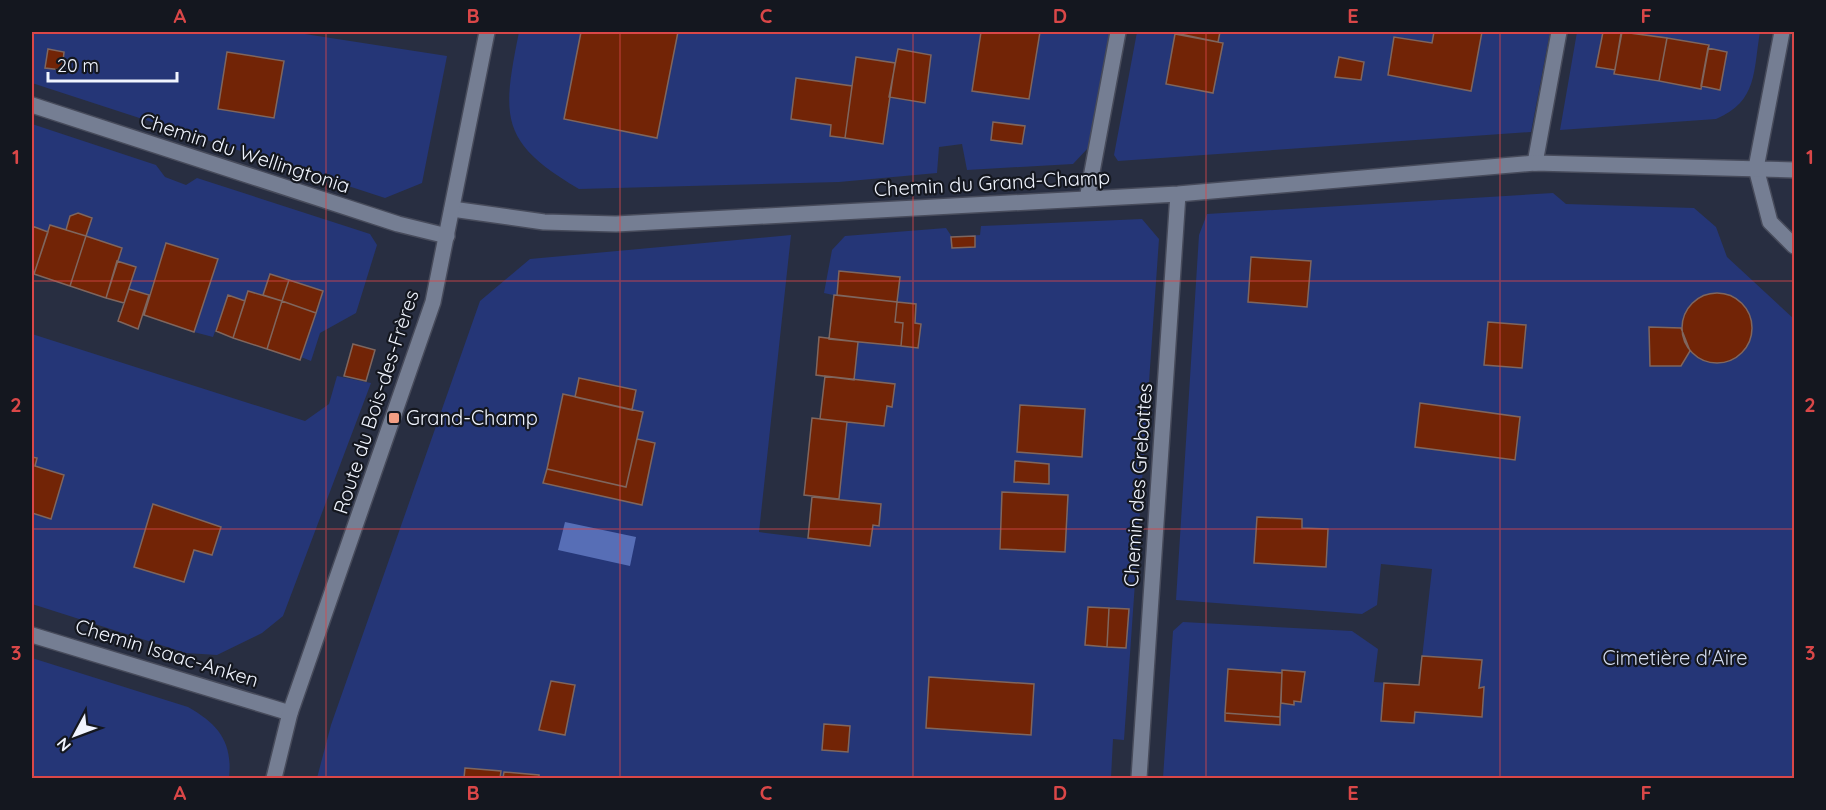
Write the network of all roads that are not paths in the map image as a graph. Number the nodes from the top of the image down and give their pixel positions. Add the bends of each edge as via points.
1 (487, 32) edge
2 (1118, 32) edge
3 (1559, 32) edge
4 (1782, 32) edge
5 (32, 105) edge
6 (1535, 163) junction
7 (1756, 168) junction
8 (1794, 170) edge
9 (1178, 194) junction
10 (1087, 199) junction
11 (452, 209) junction
12 (447, 236) junction
13 (1794, 246) edge
14 (32, 635) edge
15 (290, 713) junction
16 (274, 778) edge
17 (1139, 778) edge

1 - 11 street, Route du Bois-des-Frères
2 - 10 street
3 - 6 street
4 - 7 street
5 - 12 street, Chemin du Wellingtonia via 398,224
6 - 7 street, Chemin du Grand-Champ
6 - 9 street, Chemin du Grand-Champ
7 - 8 street, Chemin du Grand-Champ
7 - 13 street via 1770,222
9 - 10 street, Chemin du Grand-Champ
9 - 17 street, Chemin des Grebattes
10 - 11 street, Chemin du Grand-Champ via 616,224 544,222
11 - 12 street, Route du Bois-des-Frères
12 - 15 street, Route du Bois-des-Frères via 429,313
14 - 15 street, Chemin Isaac-Anken
15 - 16 street, Route du Bois-des-Frères

